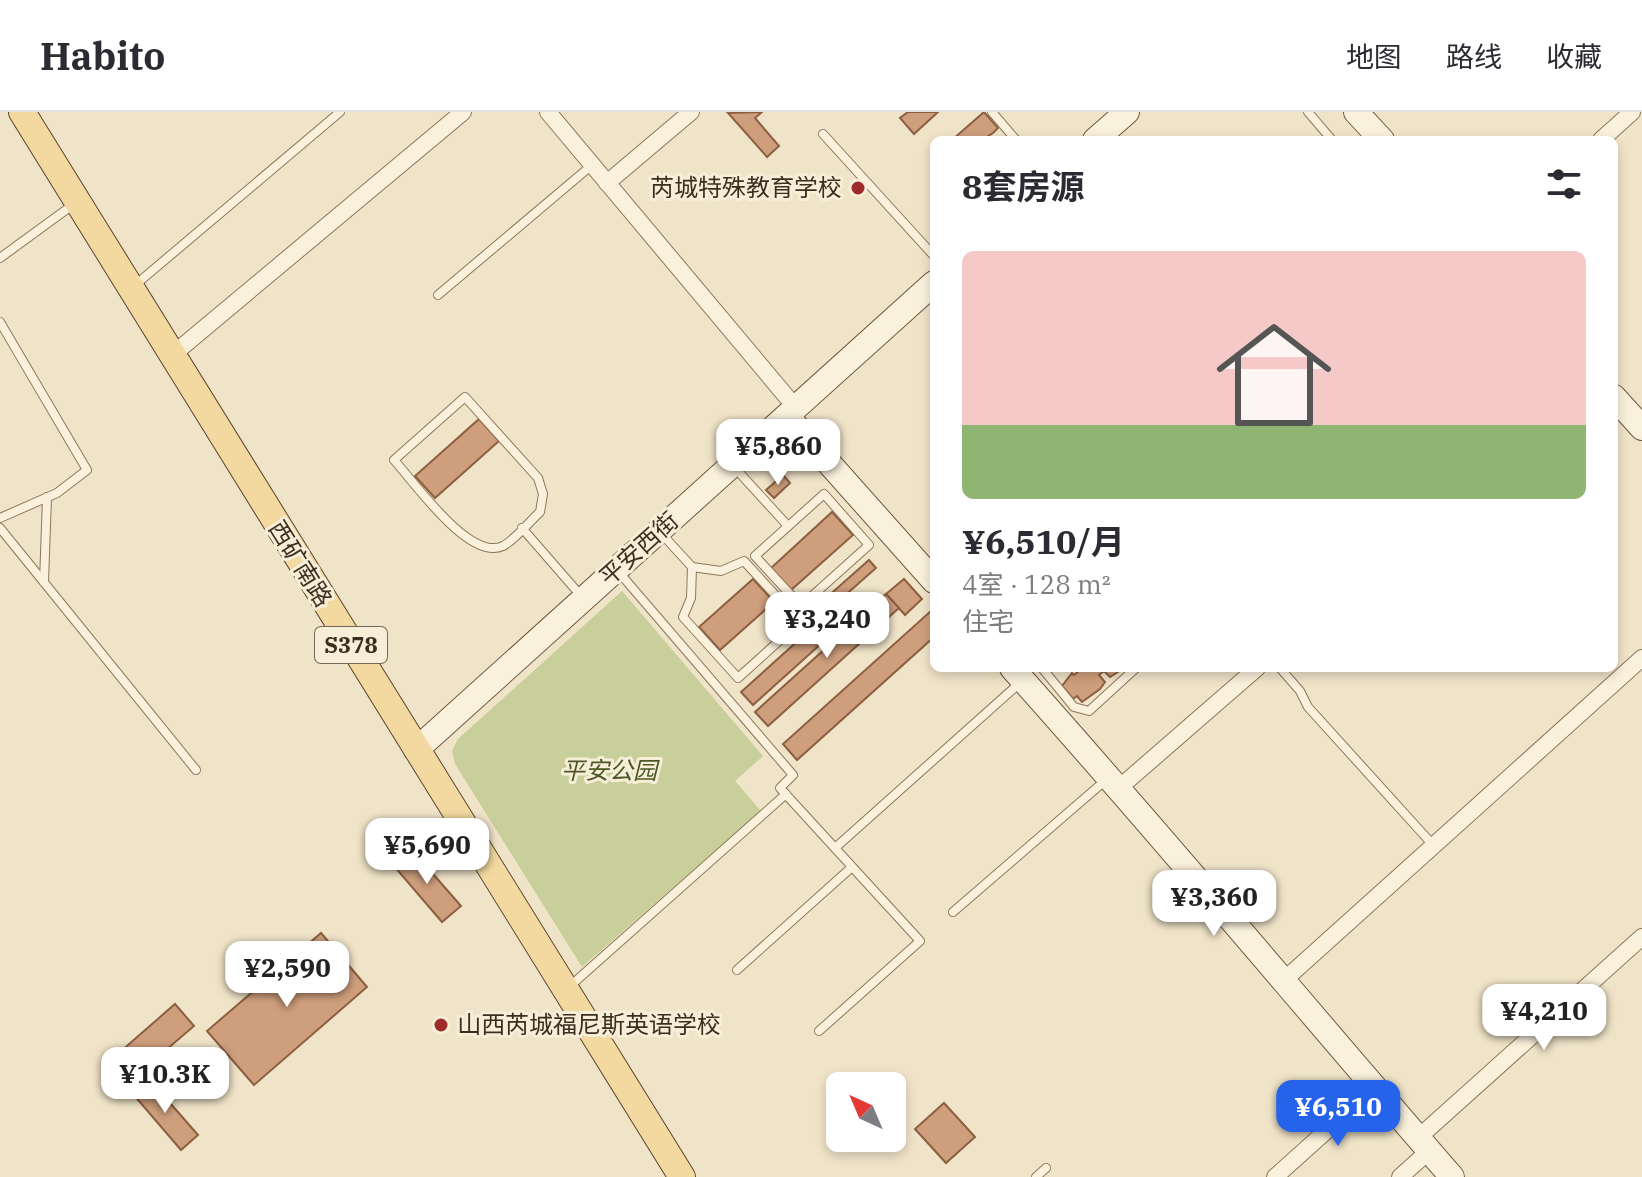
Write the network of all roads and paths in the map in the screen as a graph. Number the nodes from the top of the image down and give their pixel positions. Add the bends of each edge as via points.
1 (22, 112) edge
2 (340, 112) edge
3 (463, 112) edge
4 (548, 112) edge
5 (691, 112) edge
6 (992, 112) edge
7 (1127, 112) edge
8 (1308, 112) edge
9 (1356, 112) edge
10 (1632, 112) edge
11 (823, 134) dead end
12 (1013, 136) edge
13 (1100, 136) edge
14 (1329, 136) edge
15 (1378, 136) edge
16 (1605, 136) edge
17 (592, 165) junction
18 (607, 183) junction
19 (78, 202) junction
20 (930, 252) edge
21 (0, 258) edge
22 (930, 287) edge
23 (131, 289) junction
24 (438, 295) dead end
25 (0, 322) edge
26 (171, 356) junction
27 (1618, 401) edge
28 (791, 412) junction
29 (1642, 428) edge
30 (732, 465) junction
31 (47, 497) junction
32 (0, 518) edge
33 (788, 526) junction
34 (0, 528) edge
35 (522, 528) junction
36 (659, 531) junction
37 (692, 567) junction
38 (616, 569) junction
39 (930, 576) edge
40 (44, 583) junction
41 (584, 599) junction
42 (1642, 658) edge
43 (1033, 672) edge
44 (1035, 672) edge
45 (1035, 672) edge
46 (1132, 672) edge
47 (1252, 672) edge
48 (1283, 672) edge
49 (416, 750) junction
50 (196, 770) dead end
51 (1114, 782) junction
52 (786, 794) junction
53 (1433, 846) junction
54 (835, 848) junction
55 (852, 867) junction
56 (953, 912) dead end
57 (1642, 937) edge
58 (737, 970) dead end
59 (1282, 982) junction
60 (566, 991) junction
61 (819, 1031) dead end
62 (1374, 1088) junction
63 (1424, 1144) junction
64 (1046, 1168) dead end
65 (682, 1177) edge
66 (1036, 1177) edge
67 (1275, 1177) edge
68 (1400, 1177) edge
69 (1452, 1177) edge

1 - 19 main road, 西矿南路 / S378
2 - 23 lane
3 - 26 street
4 - 17 street
5 - 18 street
6 - 12 lane
7 - 13 street
8 - 14 lane
9 - 15 street
10 - 16 street
11 - 20 lane
17 - 18 street
17 - 24 lane
18 - 28 street
19 - 21 lane
19 - 23 main road, 西矿南路 / S378
22 - 28 street, 平安西街
23 - 26 main road, 西矿南路 / S378
25 - 31 lane via 87,470
26 - 49 main road, 西矿南路 / S378
27 - 29 street
28 - 30 street, 平安西街
28 - 39 street
30 - 33 lane
30 - 36 street, 平安西街
31 - 32 lane
31 - 40 lane
33 - 33 lane via 824,494 869,545 801,606 755,556
34 - 40 lane
35 - 35 lane via 540,512 543,494 538,478 465,397 394,460 471,543 503,546
35 - 41 lane
36 - 37 lane
36 - 38 street, 平安西街
37 - 37 lane via 721,571 744,561 800,622 738,678 683,617 691,598
38 - 41 street, 平安西街
38 - 52 lane via 793,775 780,788
40 - 50 lane
41 - 49 street, 平安西街
42 - 53 street
43 - 54 lane
44 - 46 lane via 1074,707 1089,711
45 - 51 street
47 - 51 street
48 - 53 lane via 1308,707
49 - 60 main road, 西矿南路 / S378
51 - 56 lane
51 - 59 street
52 - 54 lane
52 - 60 lane
53 - 59 street
54 - 55 lane
55 - 58 lane
55 - 61 lane via 920,941
57 - 63 street
59 - 62 street
60 - 65 main road, 西矿南路 / S378
62 - 63 street
62 - 67 street
63 - 68 street
63 - 69 street
64 - 66 lane

